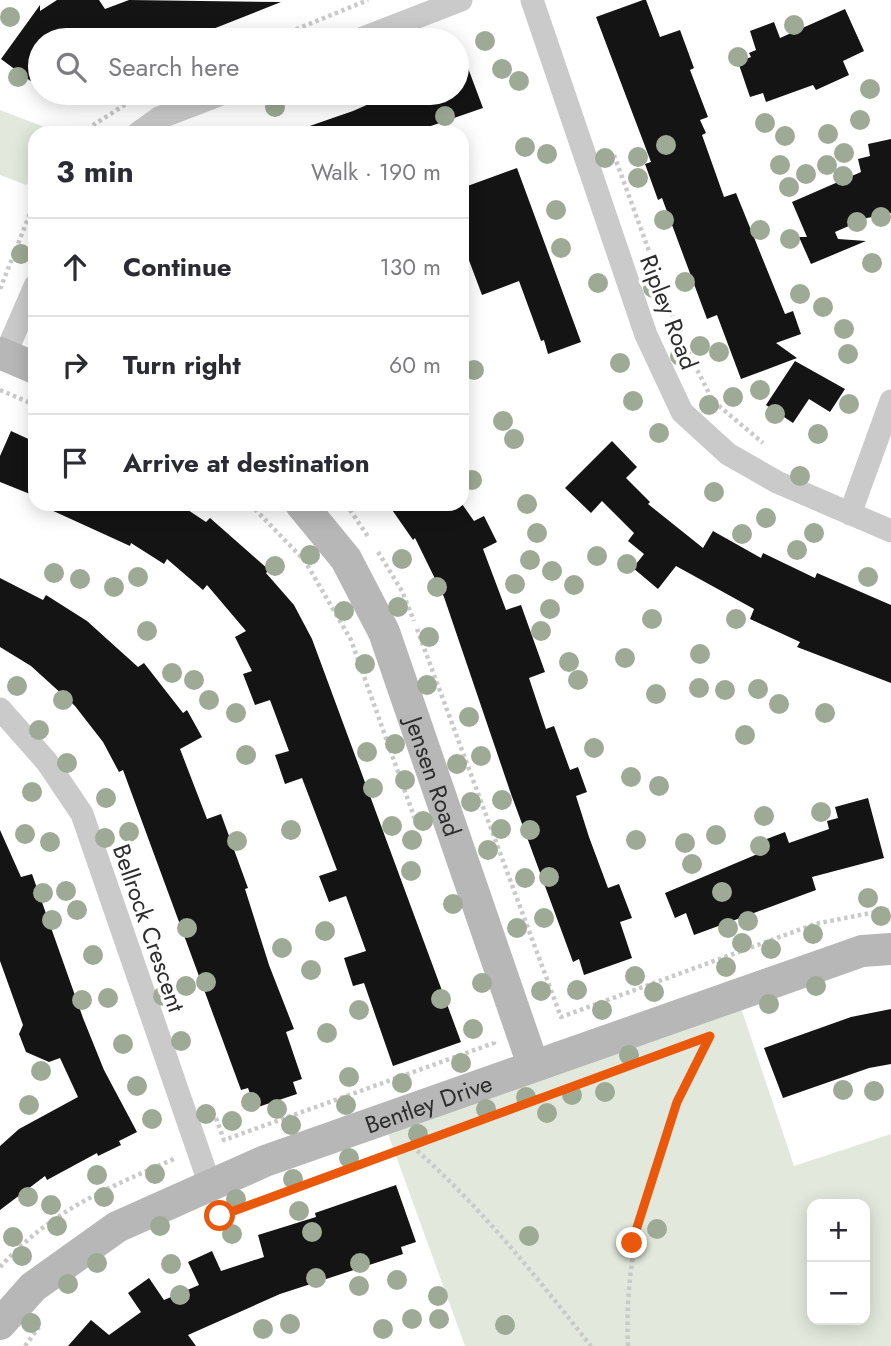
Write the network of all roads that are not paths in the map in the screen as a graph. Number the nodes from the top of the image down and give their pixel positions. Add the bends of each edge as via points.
1 (461, 0) edge
2 (531, 0) edge
3 (389, 28) edge
4 (193, 105) edge
5 (148, 126) edge
6 (28, 301) edge
7 (3, 354) edge
8 (28, 366) edge
9 (891, 401) edge
10 (307, 511) edge
11 (850, 514) junction
12 (891, 531) edge
13 (0, 709) edge
14 (891, 949) edge
15 (533, 1065) junction
16 (210, 1185) junction
17 (0, 1324) edge

1 - 3 street
2 - 11 street, Ripley Road via 646,335 682,412 728,454
4 - 5 street
6 - 7 street
7 - 8 street
9 - 11 street
10 - 15 street, Jensen Road via 346,559 384,632
11 - 12 street, Ripley Road
13 - 16 street, Bellrock Crescent via 47,762 82,814
14 - 15 street, Bentley Drive via 862,951
15 - 16 street, Bentley Drive
16 - 17 street, Bentley Drive via 117,1227 33,1287

